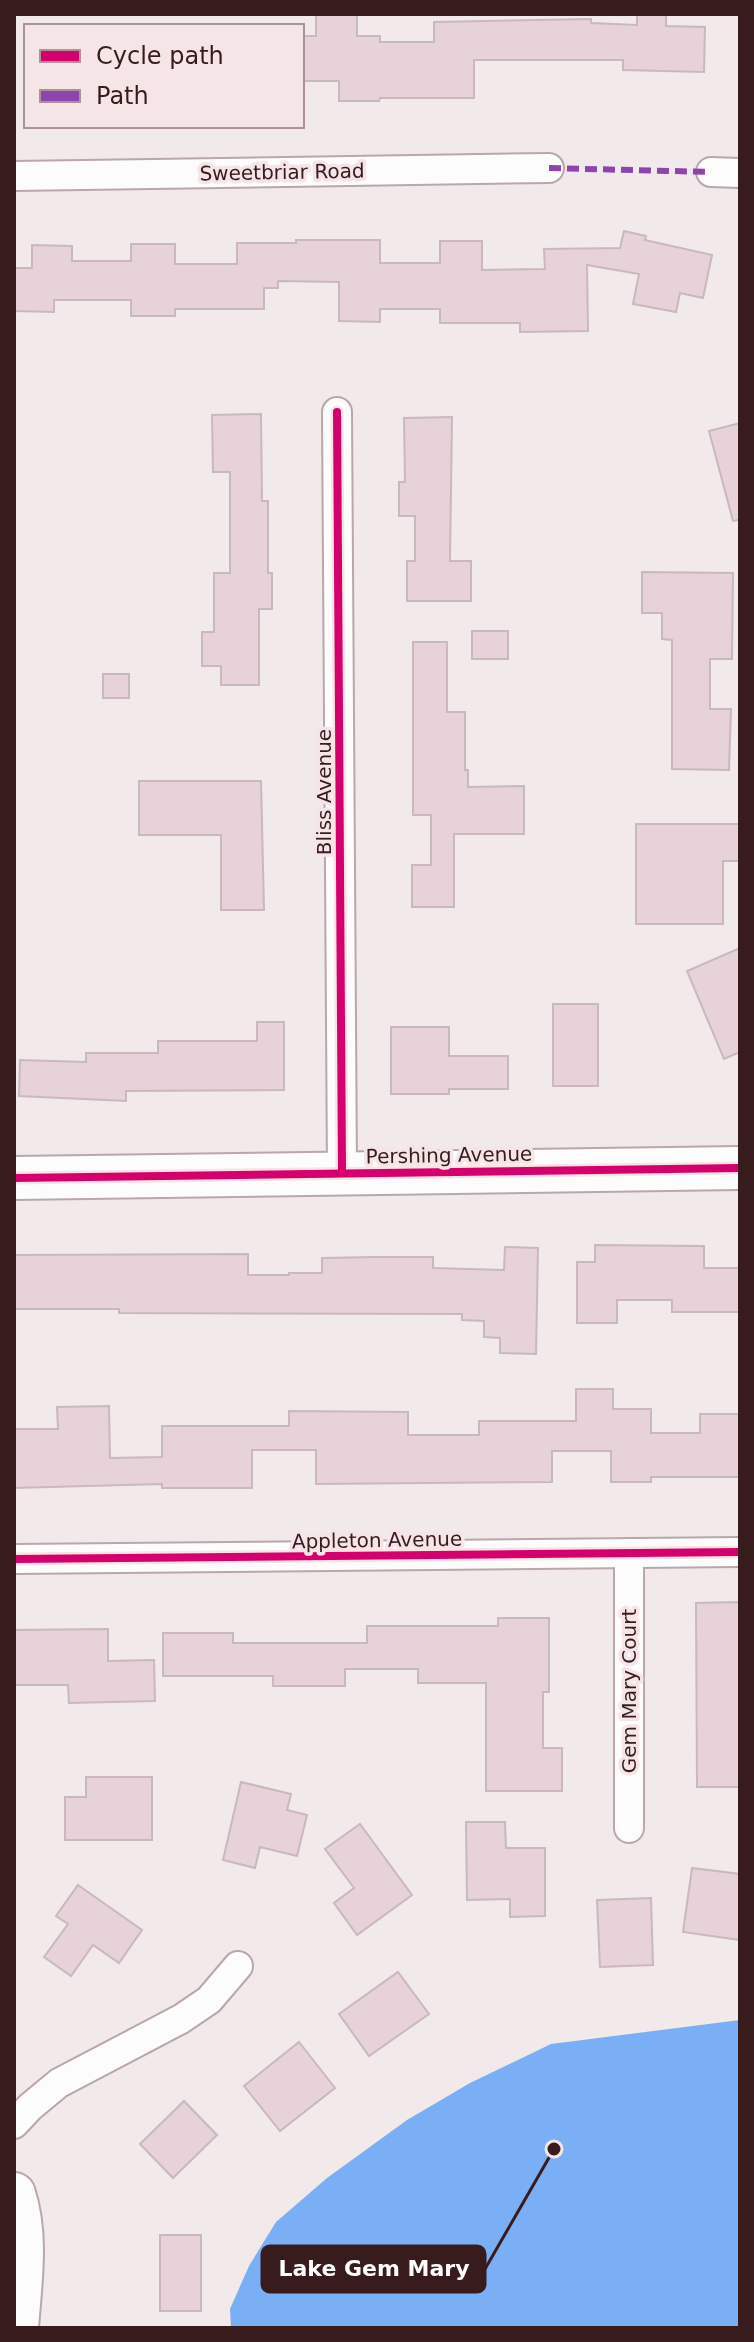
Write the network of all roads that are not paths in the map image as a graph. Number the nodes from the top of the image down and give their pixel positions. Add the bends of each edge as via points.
1 (549, 168) dead end
2 (711, 172) dead end
3 (740, 173) edge
4 (14, 176) edge
5 (337, 412) dead end
6 (740, 1168) edge
7 (342, 1172) junction
8 (14, 1178) edge
9 (740, 1552) edge
10 (629, 1553) junction
11 (14, 1559) edge
12 (629, 1828) dead end
13 (238, 1966) dead end
14 (14, 2124) edge
15 (14, 2194) edge
16 (17, 2328) edge

1 - 4 street, Sweetbriar Road
2 - 3 street
5 - 7 street, Bliss Avenue
6 - 7 street, Pershing Avenue
7 - 8 street, Pershing Avenue
9 - 10 street, Appleton Avenue
10 - 11 street, Appleton Avenue
10 - 12 street, Gem Mary Court
13 - 14 street via 209,2000 59,2083
15 - 16 street via 22,2244

